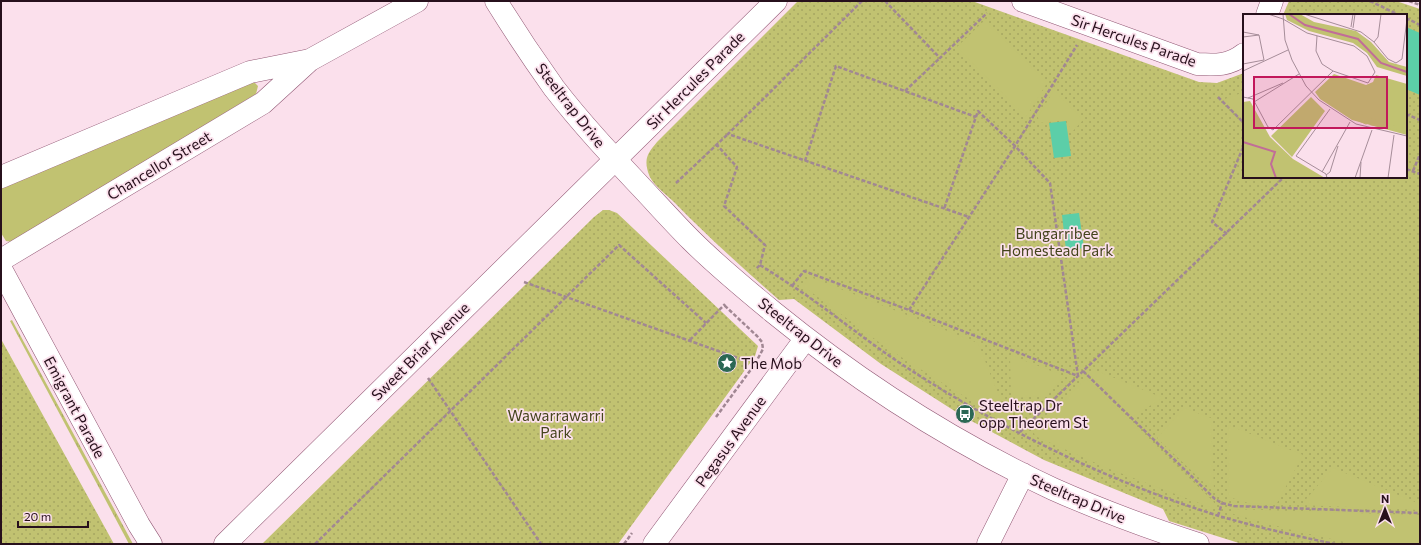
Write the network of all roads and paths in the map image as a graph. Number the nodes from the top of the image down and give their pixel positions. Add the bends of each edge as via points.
1 (417, 1) edge
2 (496, 1) edge
3 (776, 1) edge
4 (862, 1) edge
5 (885, 1) edge
6 (1023, 1) edge
7 (1272, 1) edge
8 (1370, 1) edge
9 (1409, 1) edge
10 (1420, 4) edge
11 (987, 13) dead end
12 (1267, 14) edge
13 (1397, 14) edge
14 (1407, 18) edge
15 (1420, 25) edge
16 (1077, 46) dead end
17 (1243, 55) edge
18 (940, 58) junction
19 (310, 60) junction
20 (905, 91) junction
21 (1218, 97) dead end
22 (1407, 114) edge
23 (976, 117) junction
24 (1420, 120) edge
25 (1243, 122) edge
26 (728, 134) junction
27 (716, 144) junction
28 (1015, 146) junction
29 (1243, 147) edge
30 (1420, 154) edge
31 (615, 159) junction
32 (805, 161) junction
33 (1407, 169) edge
34 (1413, 171) junction
35 (1420, 174) edge
36 (1, 177) edge
37 (1283, 178) edge
38 (676, 182) dead end
39 (944, 209) junction
40 (969, 217) junction
41 (1227, 234) junction
42 (1, 260) edge
43 (1, 269) edge
44 (524, 282) dead end
45 (792, 286) junction
46 (566, 297) junction
47 (909, 310) junction
48 (706, 324) junction
49 (806, 338) junction
50 (690, 340) junction
51 (755, 364) junction
52 (1083, 371) junction
53 (1078, 376) junction
54 (428, 378) dead end
55 (451, 411) junction
56 (713, 422) dead end
57 (1020, 432) junction
58 (1023, 474) junction
59 (1222, 504) junction
60 (1420, 513) edge
61 (1218, 516) junction
62 (634, 531) dead end
63 (151, 544) edge
64 (226, 544) edge
65 (315, 544) edge
66 (541, 544) edge
67 (624, 544) edge
68 (654, 544) edge
69 (988, 544) edge
70 (1198, 544) edge
71 (1335, 544) edge

1 - 19 street, Chancellor Street
2 - 31 street, Steeltrap Drive via 555,88
3 - 31 street, Sir Hercules Parade
4 - 26 path
5 - 18 path
6 - 17 street, Sir Hercules Parade via 1197,64 1218,65 1231,62
7 - 12 street
8 - 13 path
9 - 10 path
11 - 18 path
14 - 15 path
16 - 28 path
18 - 20 path
19 - 36 street, Chancellor Street via 250,72
19 - 42 street, Chancellor Street via 263,103
20 - 23 path
20 - 32 path via 836,66
21 - 25 path
22 - 24 path
23 - 28 path via 978,111
23 - 39 path
26 - 27 path
26 - 32 path
27 - 38 path
27 - 45 path via 737,166 724,206 765,245 760,265
28 - 40 path
28 - 53 path via 1050,182
29 - 41 path via 1212,222
30 - 34 path
31 - 49 street, Steeltrap Drive via 692,241 740,285
31 - 64 street, Sweet Briar Avenue
32 - 39 path
33 - 34 path
34 - 35 path
37 - 41 path
39 - 40 path
40 - 47 path
41 - 52 path
43 - 63 street, Emigrant Parade
44 - 46 path
45 - 47 path via 804,271
45 - 57 path via 908,368
46 - 48 path via 619,245
46 - 50 path
46 - 55 path
47 - 53 path
48 - 50 path
48 - 51 path via 724,305 762,342 763,349
49 - 58 street, Steeltrap Drive via 912,412
49 - 68 street, Pegasus Avenue
50 - 51 path
51 - 56 path
52 - 53 path
52 - 59 path
53 - 57 path
54 - 55 path
55 - 65 path
55 - 66 path
57 - 61 path via 1100,472
58 - 69 street
58 - 70 street, Steeltrap Drive via 1091,505
59 - 60 path
59 - 61 path
61 - 71 path
62 - 67 path

